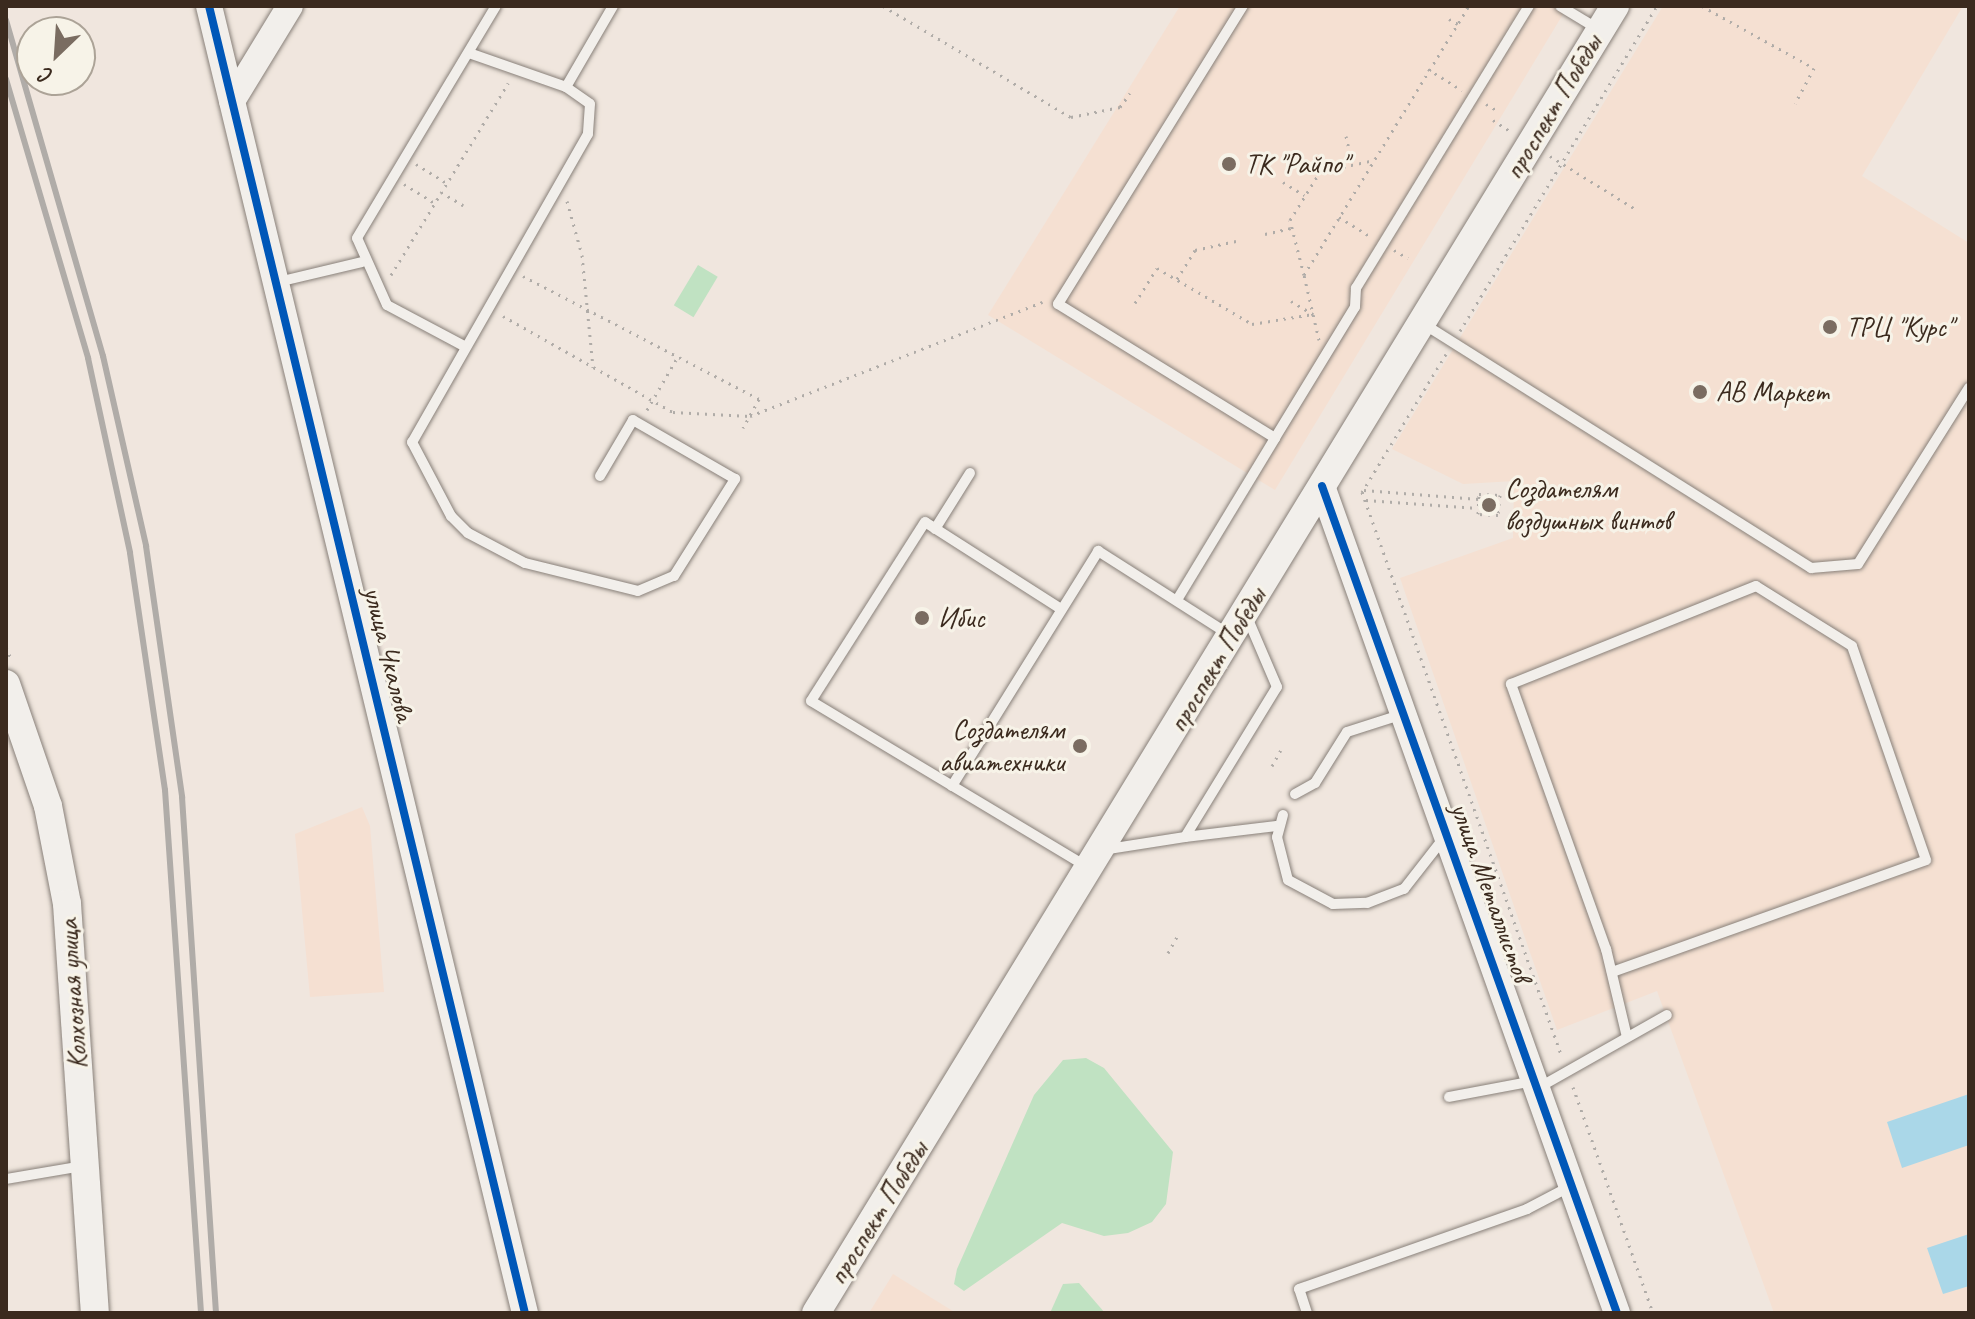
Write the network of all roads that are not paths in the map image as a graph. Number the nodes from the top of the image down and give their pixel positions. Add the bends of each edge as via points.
1 (209, 6) edge
2 (290, 6) edge
3 (496, 6) edge
4 (613, 6) edge
5 (1243, 6) edge
6 (1529, 6) edge
7 (1560, 6) edge
8 (1615, 6) edge
9 (1600, 31) junction
10 (469, 53) junction
11 (566, 87) junction
12 (232, 101) junction
13 (362, 262) junction
14 (277, 282) junction
15 (1422, 323) junction
16 (464, 346) junction
17 (1969, 388) edge
18 (1275, 438) junction
19 (970, 473) dead end
20 (600, 476) dead end
21 (1322, 486) junction
22 (935, 529) junction
23 (1177, 600) junction
24 (1061, 609) junction
25 (1239, 625) junction
26 (6, 684) edge
27 (1403, 714) junction
28 (952, 786) junction
29 (1295, 794) dead end
30 (1283, 815) dead end
31 (1276, 826) junction
32 (1446, 834) junction
33 (1185, 837) junction
34 (1095, 859) junction
35 (1612, 972) junction
36 (1667, 1015) dead end
37 (1627, 1037) junction
38 (1536, 1084) junction
39 (1449, 1097) dead end
40 (85, 1165) junction
41 (6, 1179) edge
42 (1573, 1185) junction
43 (95, 1313) edge
44 (525, 1313) edge
45 (816, 1313) edge
46 (1307, 1313) edge
47 (1617, 1313) edge

1 - 12 street, улица Чкалова
2 - 12 street
3 - 10 lane
4 - 11 lane
5 - 18 lane via 1058,304
6 - 18 lane via 1356,288 1355,307
7 - 9 lane
8 - 9 main road, проспект Победы
9 - 15 main road, проспект Победы
10 - 11 lane
10 - 13 lane via 360,229
11 - 16 lane via 590,104 592,124
12 - 14 street, улица Чкалова
13 - 14 lane
13 - 16 lane via 379,295
14 - 44 street, улица Чкалова
15 - 17 lane via 1811,568 1858,564
15 - 21 main road, проспект Победы
16 - 20 lane via 452,382 413,433 413,451 457,525 511,557 638,591 674,576 735,479 633,420
18 - 23 lane
19 - 22 lane
21 - 25 main road, проспект Победы
21 - 27 street, улица Металлистов
22 - 24 lane
22 - 28 lane via 925,522 811,701
23 - 24 lane via 1098,551
23 - 25 lane
24 - 28 lane
25 - 33 lane via 1277,687
25 - 34 main road, проспект Победы
26 - 40 main road, Колхозная улица via 60,858
27 - 29 lane via 1347,732 1315,783
27 - 32 street, улица Металлистов
28 - 34 lane
30 - 31 lane
31 - 32 lane via 1282,867 1299,891 1349,905 1404,889
31 - 33 lane
32 - 38 street, улица Металлистов
33 - 34 lane
34 - 45 main road, проспект Победы
35 - 35 lane via 1511,684 1756,586 1852,646 1926,860
35 - 37 lane
36 - 37 lane
37 - 38 lane
38 - 39 lane
38 - 42 street, улица Металлистов
40 - 41 lane
40 - 43 main road, Колхозная улица
42 - 46 lane via 1527,1209 1299,1289
42 - 47 street, улица Металлистов

